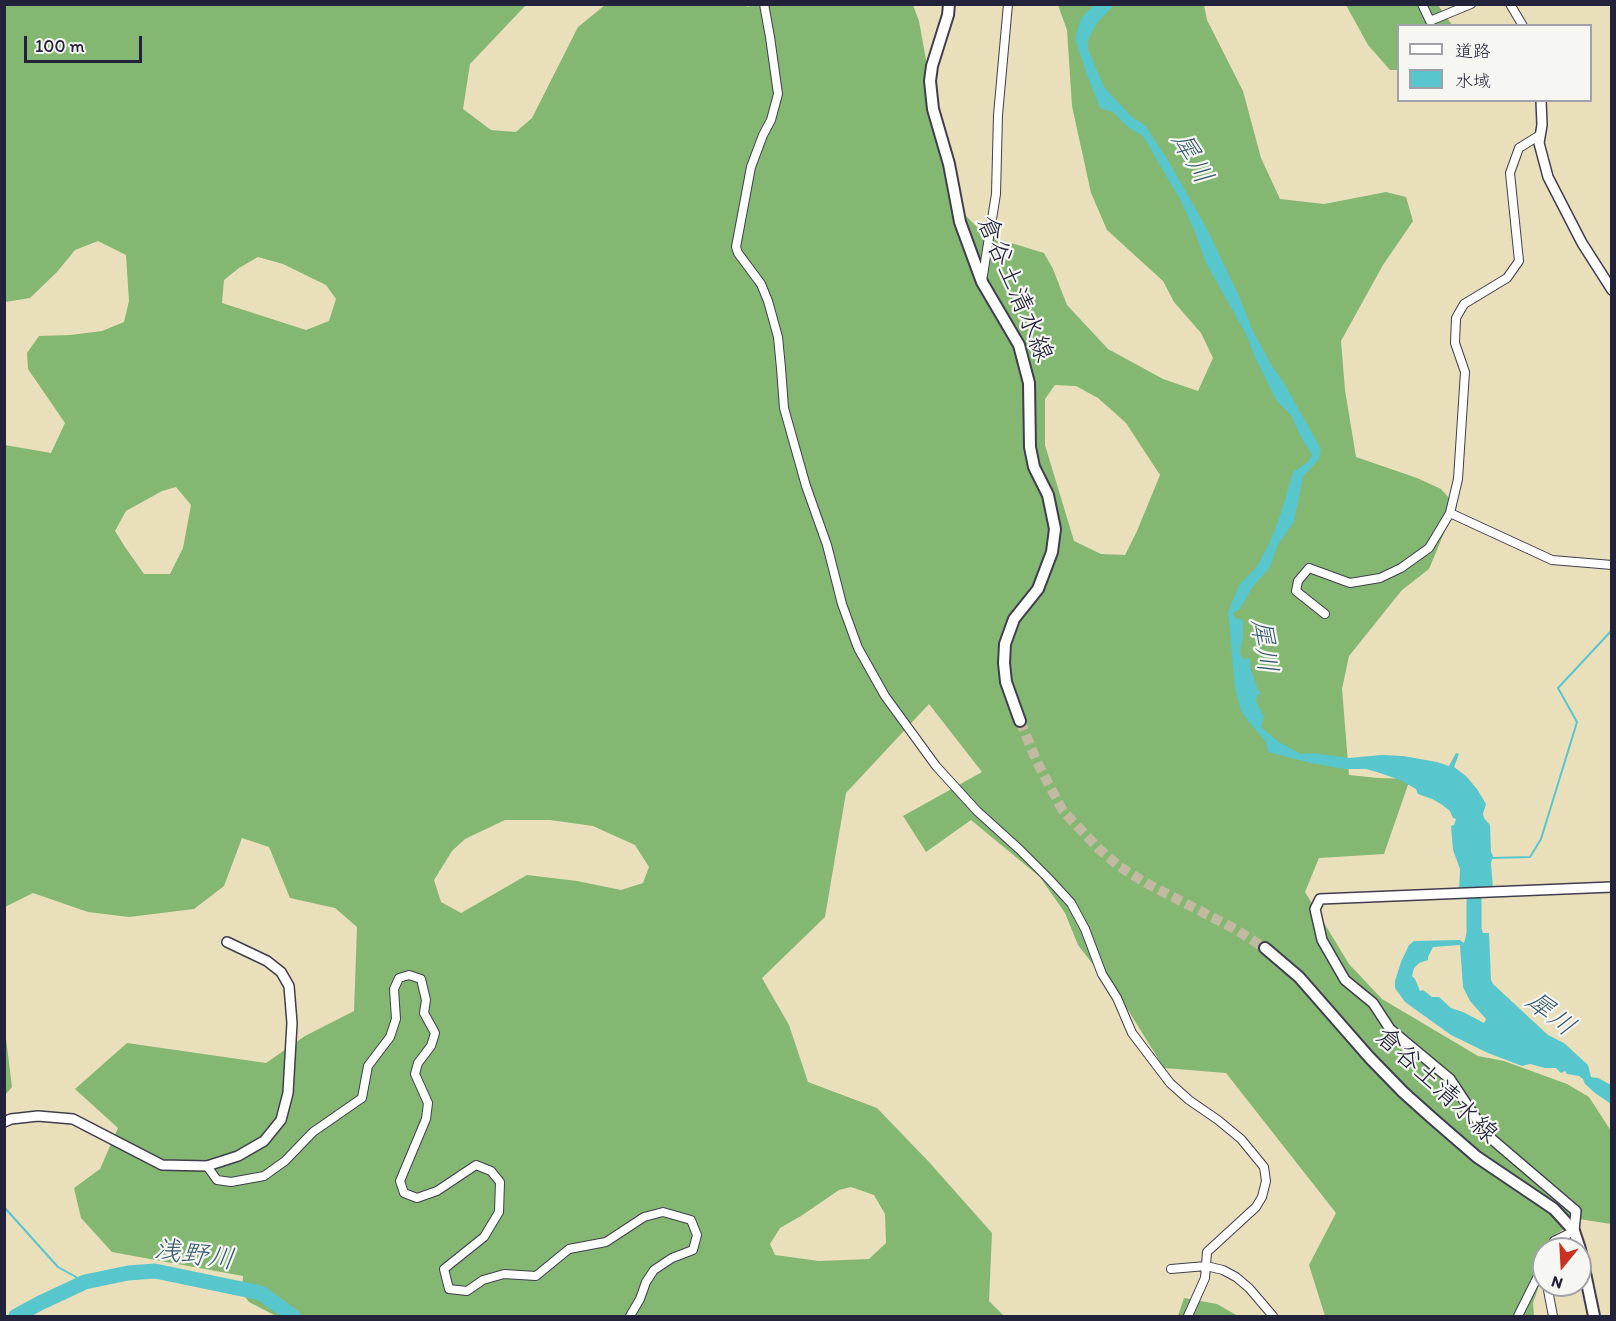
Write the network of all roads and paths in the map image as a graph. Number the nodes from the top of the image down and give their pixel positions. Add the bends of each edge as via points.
1 (764, 4) edge
2 (949, 4) edge
3 (1008, 4) edge
4 (1422, 4) edge
5 (1471, 4) edge
6 (1510, 4) edge
7 (1522, 24) edge
8 (1541, 102) edge
9 (1540, 135) junction
10 (982, 282) junction
11 (1611, 290) edge
12 (1450, 513) junction
13 (1611, 565) edge
14 (1325, 614) dead end
15 (1020, 721) tunnel mouth
16 (1611, 887) edge
17 (227, 942) dead end
18 (1265, 948) tunnel mouth
19 (4, 1122) edge
20 (207, 1166) junction
21 (1574, 1232) junction
22 (1563, 1237) edge
23 (1576, 1237) edge
24 (1206, 1266) junction
25 (1171, 1269) dead end
26 (1532, 1290) edge
27 (1549, 1297) edge
28 (1590, 1297) edge
29 (630, 1317) edge
30 (1188, 1317) edge
31 (1273, 1317) edge
32 (1518, 1317) edge
33 (1553, 1317) edge
34 (1594, 1317) edge

1 - 24 street via 778,94 751,167 736,247 761,284 768,302 778,337 784,408 842,604 869,669 921,747 977,811 1071,903 1132,1033 1170,1083 1240,1138 1264,1167 1262,1197 1207,1252
2 - 10 main road, 倉谷土清水線 via 932,66 933,109 960,222
3 - 10 street via 996,194
4 - 5 street via 1430,21
6 - 7 street
8 - 9 street
9 - 11 street via 1548,177
9 - 12 street via 1519,148 1510,173 1519,261 1507,278 1464,304 1456,318 1455,343 1465,372 1458,479
10 - 15 main road, 倉谷土清水線 via 1019,345 1029,383 1030,447 1034,467 1048,495 1054,529 1052,552 1038,589 1014,619 1005,644 1006,682
12 - 13 street via 1552,560
12 - 14 street via 1429,548 1380,578 1350,583 1309,568 1298,581 1296,591
16 - 21 street via 1320,899 1315,909 1322,940 1345,980 1373,1003 1390,1029 1450,1080 1487,1135 1576,1211
17 - 20 street via 267,961 281,972 289,987 292,1023 288,1093 281,1120 264,1141 238,1156
18 - 21 main road, 倉谷土清水線 via 1299,977 1403,1092 1477,1157 1554,1209
19 - 20 street via 38,1116 73,1119 162,1165
20 - 29 street via 218,1180 231,1182 264,1176 314,1132 362,1098 368,1066 390,1037 396,1019 394,989 399,978 409,975 421,979 426,1000 423,1013 435,1032 415,1074 428,1103 426,1119 400,1181 404,1193 417,1198 437,1191 476,1165 500,1182 499,1212 484,1237 444,1269 448,1288 467,1291 483,1280 504,1274 536,1276 569,1249 606,1242 644,1217 663,1212 691,1220 697,1235 693,1250 654,1270
21 - 22 street
21 - 23 main road, 倉谷土清水線
24 - 25 street
24 - 30 street via 1205,1278
24 - 31 street via 1236,1277
26 - 32 street
27 - 33 street
28 - 34 main road, 倉谷土清水線

